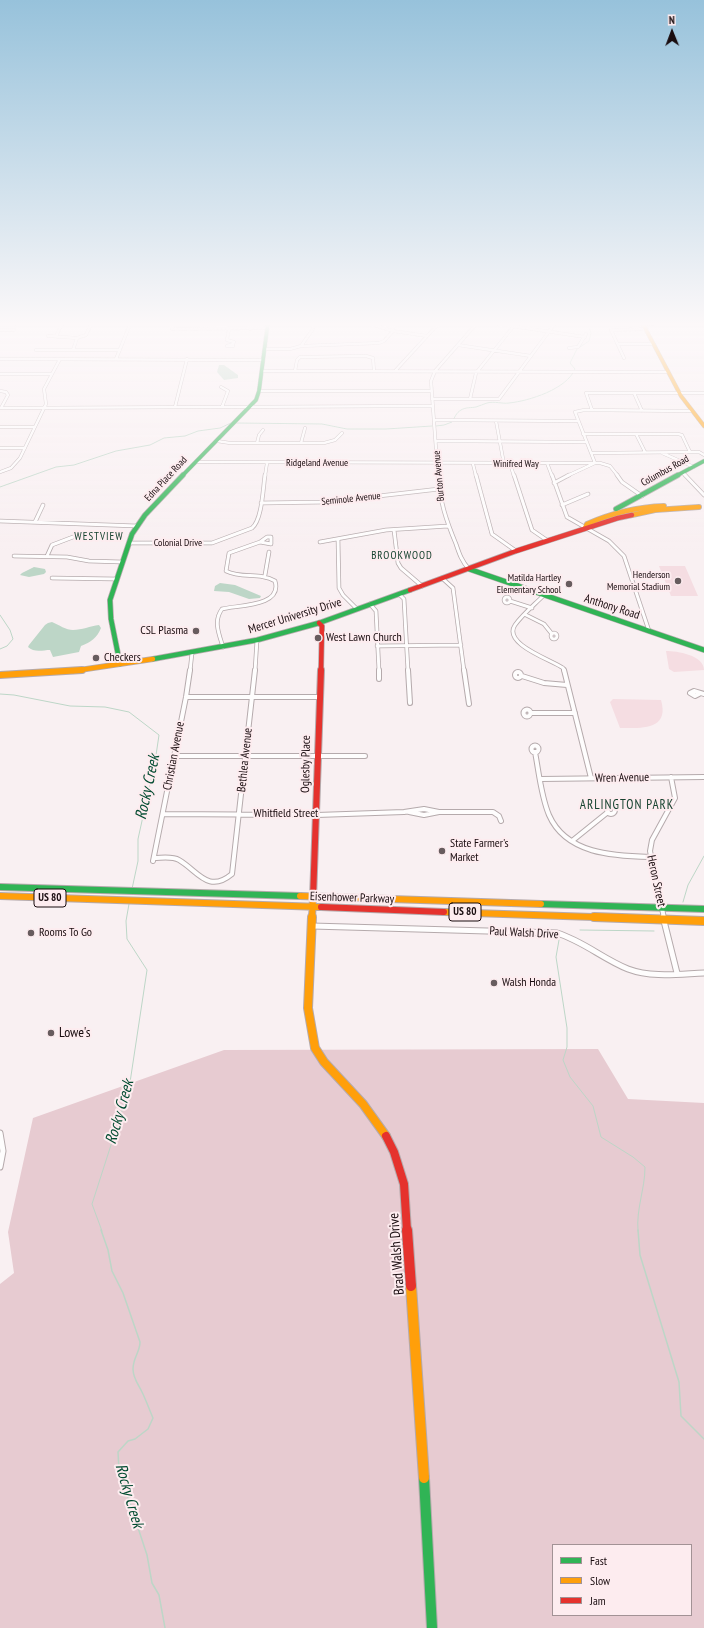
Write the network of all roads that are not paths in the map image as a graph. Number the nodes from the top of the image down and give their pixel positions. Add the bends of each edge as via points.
1 (6, 398) edge
2 (45, 398) edge
3 (177, 398) edge
4 (225, 398) edge
5 (257, 398) edge
6 (500, 398) edge
7 (587, 398) edge
8 (636, 398) edge
9 (683, 398) edge
10 (432, 399) joint
11 (470, 399) joint
12 (433, 406) junction
13 (175, 407) junction
14 (222, 407) junction
15 (250, 407) junction
16 (0, 408) edge
17 (44, 408) junction
18 (592, 410) junction
19 (642, 411) junction
20 (692, 411) junction
21 (434, 420) junction
22 (496, 421) junction
23 (578, 421) junction
24 (704, 426) edge
25 (0, 427) edge
26 (35, 427) junction
27 (306, 428) dead end
28 (263, 430) dead end
29 (342, 432) dead end
30 (583, 434) junction
31 (636, 434) junction
32 (216, 441) junction
33 (436, 442) junction
34 (500, 442) junction
35 (586, 442) junction
36 (257, 443) junction
37 (301, 443) junction
38 (0, 448) edge
39 (25, 448) junction
40 (591, 452) junction
41 (644, 452) junction
42 (661, 452) junction
43 (690, 452) junction
44 (704, 455) edge
45 (704, 461) edge
46 (196, 462) junction
47 (267, 463) junction
48 (547, 463) junction
49 (595, 463) junction
50 (438, 464) junction
51 (473, 464) junction
52 (504, 464) junction
53 (510, 464) junction
54 (694, 467) junction
55 (0, 472) edge
56 (683, 473) junction
57 (554, 483) junction
58 (439, 489) junction
59 (588, 494) dead end
60 (704, 494) edge
61 (642, 496) junction
62 (635, 499) junction
63 (262, 503) junction
64 (43, 505) dead end
65 (562, 505) junction
66 (702, 507) edge
67 (629, 508) junction
68 (611, 513) junction
69 (618, 518) junction
70 (0, 521) edge
71 (35, 522) junction
72 (137, 526) junction
73 (448, 526) junction
74 (585, 528) junction
75 (394, 530) junction
76 (73, 537) dead end
77 (338, 540) junction
78 (548, 541) junction
79 (260, 542) dead end
80 (320, 542) dead end
81 (129, 543) junction
82 (516, 551) junction
83 (269, 552) dead end
84 (14, 556) dead end
85 (47, 556) junction
86 (122, 562) junction
87 (469, 569) junction
88 (265, 575) junction
89 (52, 578) dead end
90 (442, 578) junction
91 (116, 579) junction
92 (422, 586) junction
93 (399, 594) junction
94 (543, 596) junction
95 (510, 601) dead end
96 (370, 604) junction
97 (532, 608) junction
98 (357, 609) junction
99 (526, 615) junction
100 (319, 623) junction
101 (649, 631) junction
102 (552, 634) dead end
103 (257, 640) junction
104 (461, 645) junction
105 (377, 646) junction
106 (407, 646) junction
107 (223, 647) junction
108 (704, 650) edge
109 (192, 653) junction
110 (120, 664) junction
111 (0, 675) edge
112 (522, 676) dead end
113 (379, 679) dead end
114 (567, 685) junction
115 (699, 694) dead end
116 (704, 694) edge
117 (186, 696) junction
118 (252, 696) junction
119 (319, 697) junction
120 (410, 703) dead end
121 (469, 704) dead end
122 (532, 713) dead end
123 (575, 713) junction
124 (535, 752) dead end
125 (317, 755) junction
126 (174, 756) junction
127 (246, 756) junction
128 (365, 756) dead end
129 (671, 777) junction
130 (704, 777) edge
131 (591, 778) junction
132 (541, 779) junction
133 (608, 812) dead end
134 (163, 814) junction
135 (240, 815) junction
136 (317, 815) junction
137 (501, 821) dead end
138 (572, 841) junction
139 (650, 857) junction
140 (228, 879) joint
141 (0, 887) edge
142 (0, 896) edge
143 (313, 896) junction
144 (312, 907) junction
145 (661, 908) junction
146 (704, 909) edge
147 (664, 919) junction
148 (704, 920) edge
149 (311, 926) junction
150 (678, 973) junction
151 (704, 973) edge
152 (0, 1133) edge
153 (0, 1167) edge
154 (432, 1628) edge

1 - 16 street
2 - 17 street
3 - 13 street
4 - 14 street
5 - 15 street, Edna Place Road
6 - 11 street
7 - 18 street
8 - 19 street
9 - 20 street
10 - 11 street
10 - 12 street, Burton Avenue
12 - 15 street
12 - 21 street, Burton Avenue
13 - 14 street
13 - 17 street
14 - 15 street
15 - 32 street, Edna Place Road
16 - 17 street
17 - 26 street
18 - 19 street
18 - 23 street via 575,413
19 - 20 street
20 - 24 street
21 - 22 street
21 - 33 street, Burton Avenue
22 - 23 street
22 - 34 street
23 - 30 street
25 - 26 street
26 - 39 street
27 - 37 street
28 - 36 street
29 - 37 street via 337,439 328,442
30 - 31 street
30 - 35 street
31 - 41 street
31 - 43 street via 681,434
32 - 36 street
32 - 46 street, Edna Place Road
33 - 34 street
33 - 50 street, Burton Avenue
34 - 35 street
34 - 52 street
35 - 40 street
36 - 37 street
38 - 39 street
39 - 55 street via 11,468
40 - 41 street
40 - 49 street
41 - 42 street
42 - 43 street
42 - 54 street
43 - 44 street via 700,452
45 - 54 street, Columbus Road
46 - 47 street, Ridgeland Avenue
46 - 72 street, Edna Place Road
47 - 50 street, Ridgeland Avenue
47 - 63 street, Colonial Drive
48 - 49 street, Winifred Way
48 - 53 street, Winifred Way
48 - 57 street
49 - 57 street
49 - 61 street via 610,466 622,482
50 - 51 street, Winifred Way
50 - 58 street, Burton Avenue
51 - 52 street, Winifred Way
51 - 82 street via 492,534
52 - 53 street, Winifred Way
53 - 78 street via 530,526
54 - 56 street, Columbus Road
56 - 60 street
56 - 61 street, Columbus Road
57 - 65 street
58 - 63 street, Seminole Avenue via 327,502
58 - 73 street, Burton Avenue
59 - 65 street
61 - 62 street, Columbus Road
62 - 67 street, Columbus Road
62 - 68 street, Columbus Road
63 - 81 street, Colonial Drive via 256,525 212,543
64 - 71 street
65 - 74 street via 567,517
66 - 67 street, Mercer University Drive
66 - 69 street, Mercer University Drive via 656,510
67 - 68 street, Mercer University Drive
67 - 69 street, Columbus Road
68 - 74 street, Mercer University Drive via 587,524
69 - 74 street, Mercer University Drive
70 - 71 street
71 - 72 street
72 - 81 street, Edna Place Road
73 - 75 street
73 - 87 street, Burton Avenue
74 - 78 street, Mercer University Drive
74 - 101 street via 609,541 624,556
75 - 77 street
75 - 92 street via 398,563
76 - 85 street via 52,546
77 - 80 street
77 - 98 street via 339,588
78 - 82 street, Mercer University Drive
79 - 88 street via 229,553 226,571 232,574
81 - 86 street, Edna Place Road
82 - 87 street, Mercer University Drive
83 - 88 street
84 - 85 street
85 - 86 street
86 - 91 street, Edna Place Road
87 - 90 street, Mercer University Drive
87 - 94 street, Anthony Road
88 - 107 street via 276,583 270,598 256,605 226,607 218,613 219,638
89 - 91 street
90 - 92 street, Mercer University Drive
90 - 104 street via 453,588
91 - 110 street, Edna Place Road via 110,606
92 - 93 street, Mercer University Drive
93 - 96 street, Mercer University Drive
93 - 106 street via 404,600
94 - 97 street
94 - 101 street, Anthony Road
95 - 97 street
96 - 98 street, Mercer University Drive
96 - 105 street via 376,611
97 - 99 street
98 - 100 street, Mercer University Drive
99 - 102 street via 544,624
99 - 114 street via 514,626 513,637 523,647 559,665 564,672
100 - 103 street, Mercer University Drive
100 - 119 street, Oglesby Place via 322,626
101 - 108 street, Anthony Road
103 - 107 street, Mercer University Drive
103 - 118 street, Bethlea Avenue
104 - 106 street
104 - 121 street
105 - 106 street
105 - 113 street
106 - 120 street
107 - 109 street, Mercer University Drive
109 - 110 street, Mercer University Drive
109 - 117 street, Christian Avenue
110 - 111 street, Mercer University Drive via 61,673
112 - 114 street via 544,684
114 - 123 street
115 - 116 street
117 - 118 street
117 - 126 street, Christian Avenue
118 - 119 street
118 - 127 street, Bethlea Avenue
119 - 125 street, Oglesby Place
122 - 123 street
123 - 131 street
124 - 132 street
125 - 127 street
125 - 128 street
125 - 136 street, Oglesby Place
126 - 127 street
126 - 134 street, Christian Avenue
127 - 135 street, Bethlea Avenue
129 - 130 street, Wren Avenue
129 - 131 street, Wren Avenue
129 - 139 street, Heron Street via 675,798 652,840
131 - 132 street, Wren Avenue
132 - 138 street via 551,819 562,834
133 - 138 street
134 - 135 street, Whitfield Street
134 - 140 street, Christian Avenue via 154,859 177,859 208,881 220,882
135 - 136 street, Whitfield Street
135 - 140 street, Bethlea Avenue via 233,872
136 - 137 street, Whitfield Street via 493,812
136 - 143 street, Oglesby Place
138 - 139 street via 604,854
139 - 145 street, Heron Street
141 - 143 street, Eisenhower Parkway / US 80
142 - 144 street, Eisenhower Parkway / US 80
143 - 144 street, Oglesby Place
143 - 145 street, Eisenhower Parkway / US 80
144 - 147 street, Eisenhower Parkway / US 80
144 - 149 street, Brad Walsh Drive
145 - 146 street, Eisenhower Parkway / US 80
145 - 147 street, Heron Street
147 - 148 street, Eisenhower Parkway / US 80
147 - 150 street, Heron Street
149 - 150 street, Paul Walsh Drive via 557,933 575,939 628,969 648,974
149 - 154 street, Brad Walsh Drive via 308,1008 314,1048 381,1128 394,1152 404,1184
150 - 151 street, Paul Walsh Drive
152 - 153 street via 3,1151

